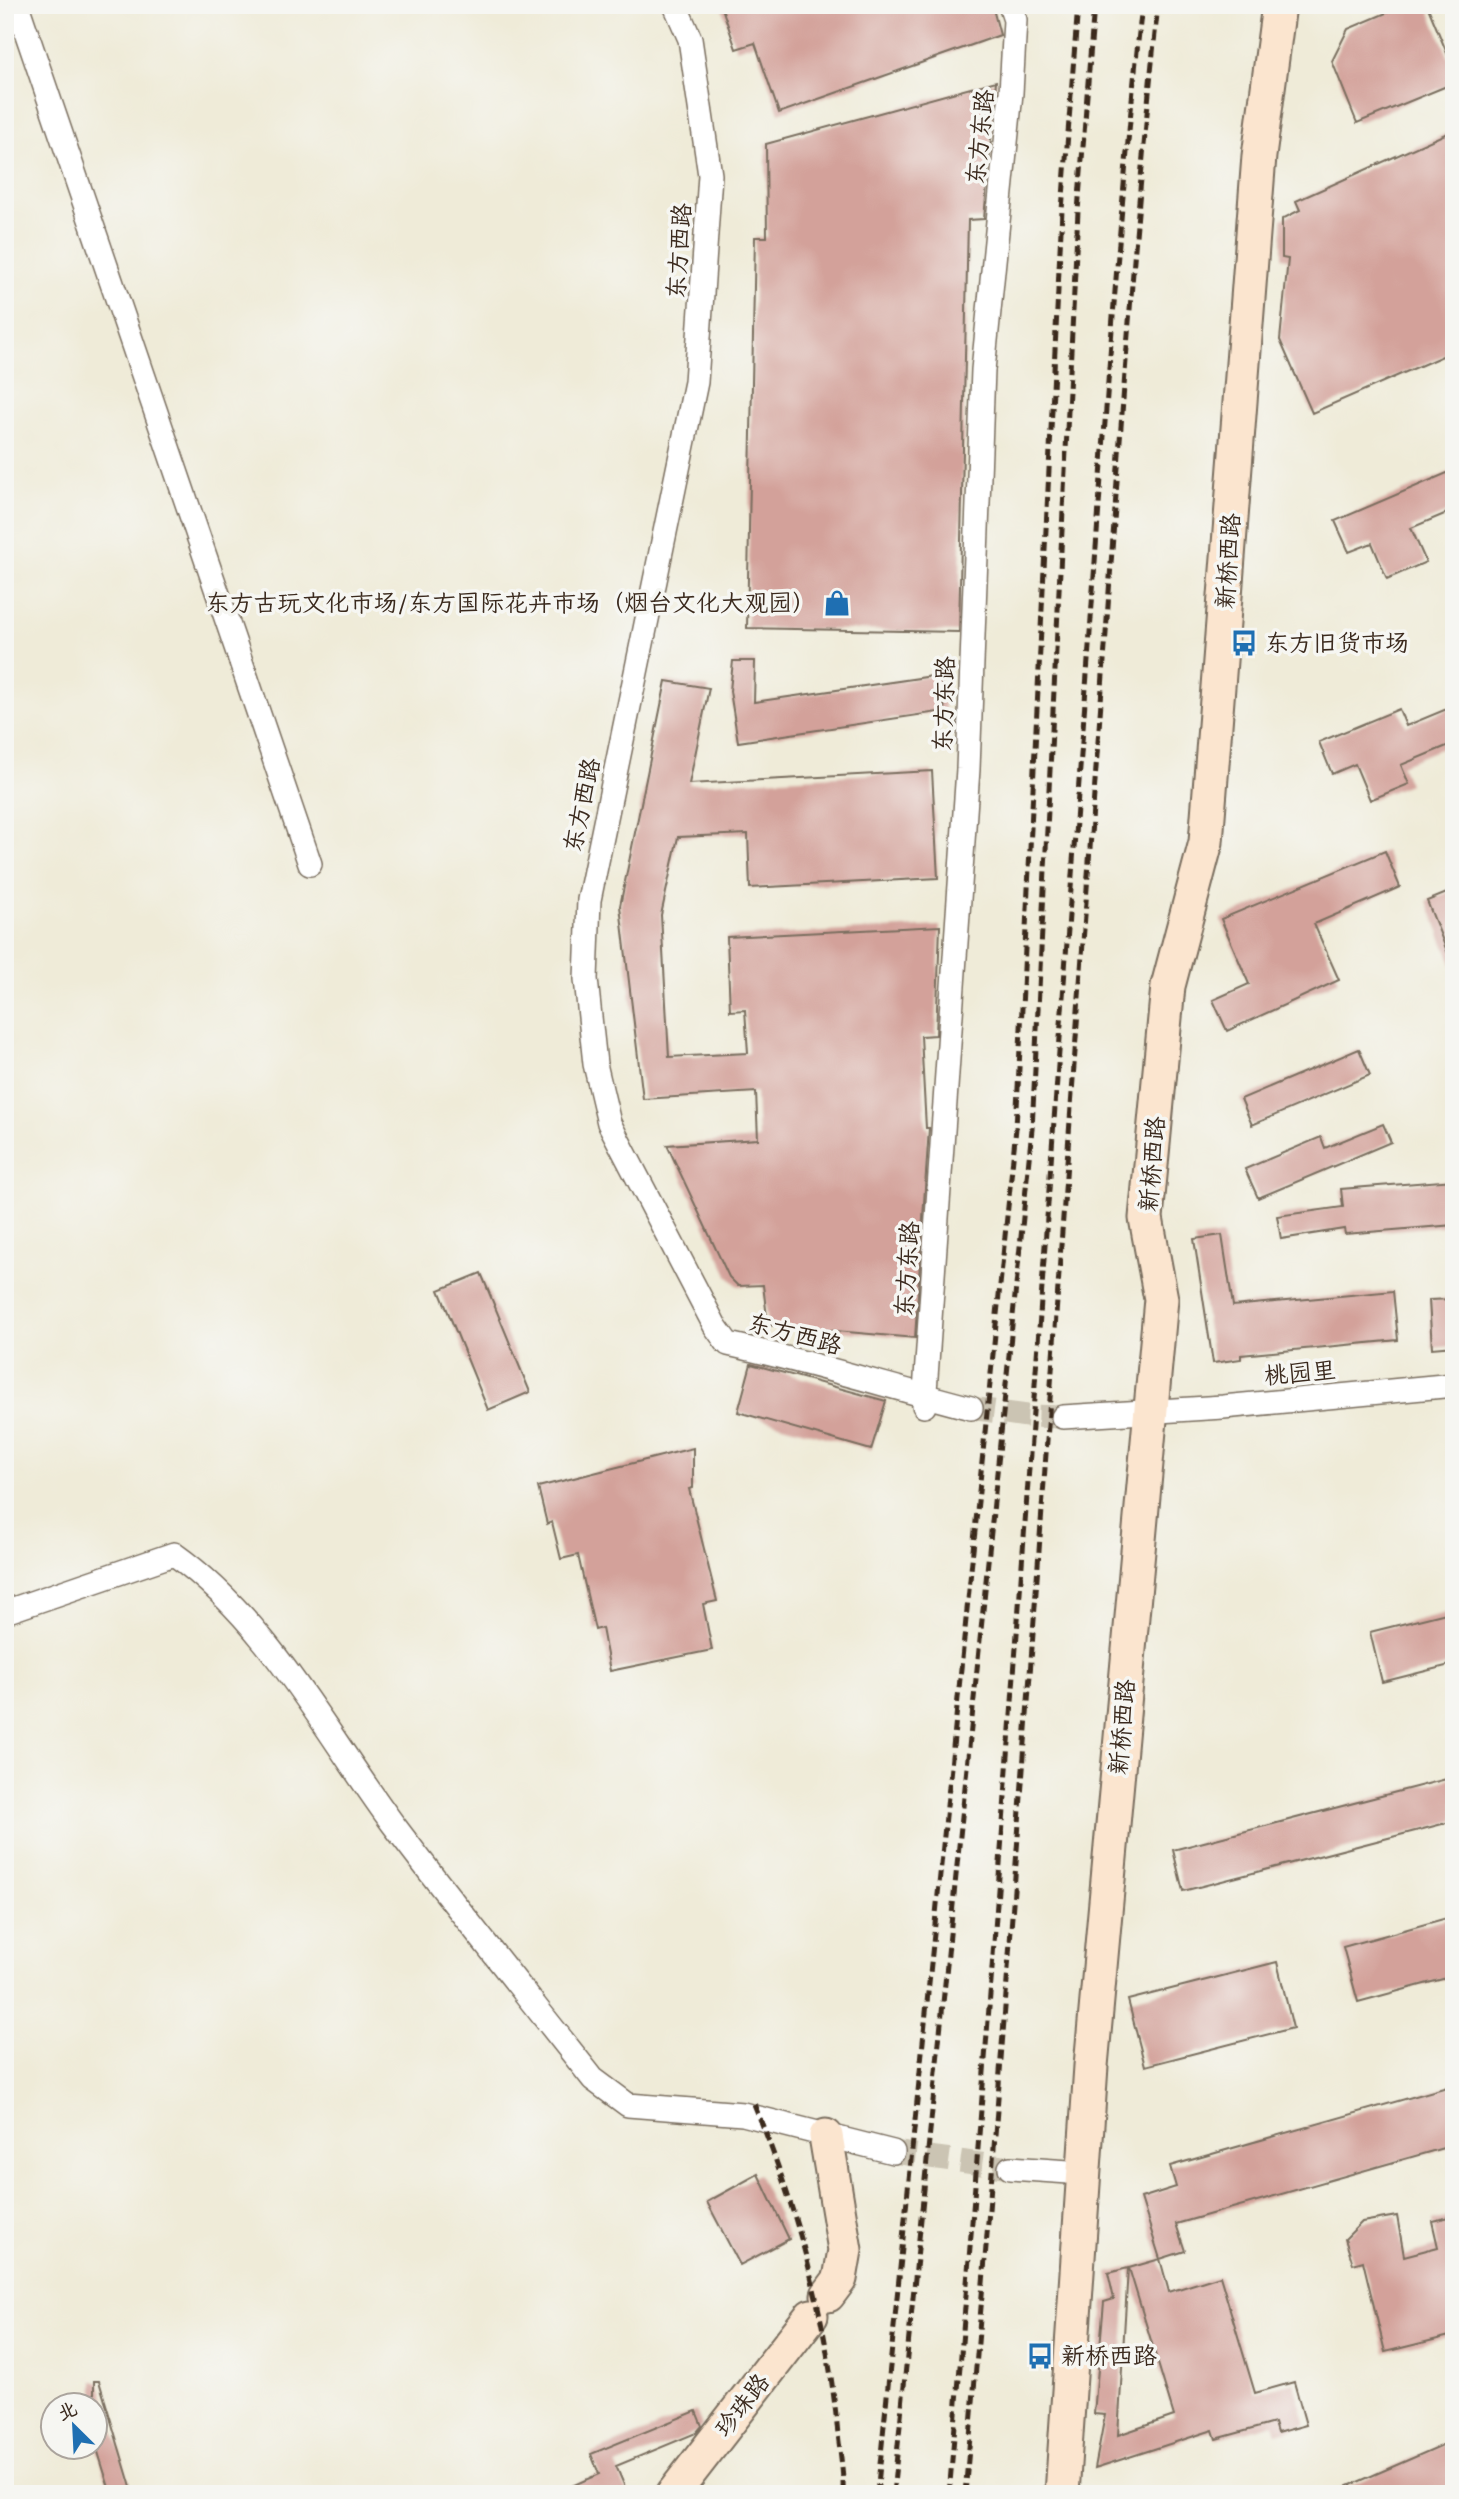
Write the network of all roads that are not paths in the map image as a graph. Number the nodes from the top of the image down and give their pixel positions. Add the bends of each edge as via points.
1 (17, 5) edge
2 (676, 5) edge
3 (1010, 5) edge
4 (1279, 5) edge
5 (310, 864) dead end
6 (1454, 1385) edge
7 (925, 1401) junction
8 (971, 1408) tunnel mouth
9 (1151, 1412) junction
10 (1063, 1417) tunnel mouth
11 (5, 1612) edge
12 (826, 2136) junction
13 (893, 2152) tunnel mouth
14 (1010, 2168) tunnel mouth
15 (1084, 2173) junction
16 (673, 2494) edge
17 (1062, 2494) edge

1 - 5 street
2 - 7 street, 东方西路 via 690,38 710,175 696,382 589,900 586,979 594,1064 609,1123 728,1344 800,1360
3 - 7 street, 东方东路 via 1015,20 1011,93 983,370 968,769
4 - 9 street, 新桥西路 via 1259,156 1206,842 1168,986 1146,1218 1161,1299
6 - 9 street, 桃园里
7 - 8 street, 东方西路
9 - 10 street
9 - 15 street, 新桥西路
11 - 12 street via 174,1554 206,1577 265,1643 393,1824 593,2079 628,2105 732,2112
12 - 13 street
12 - 16 street, 珍珠路 via 845,2250 839,2279
14 - 15 street
15 - 17 street, 新桥西路

